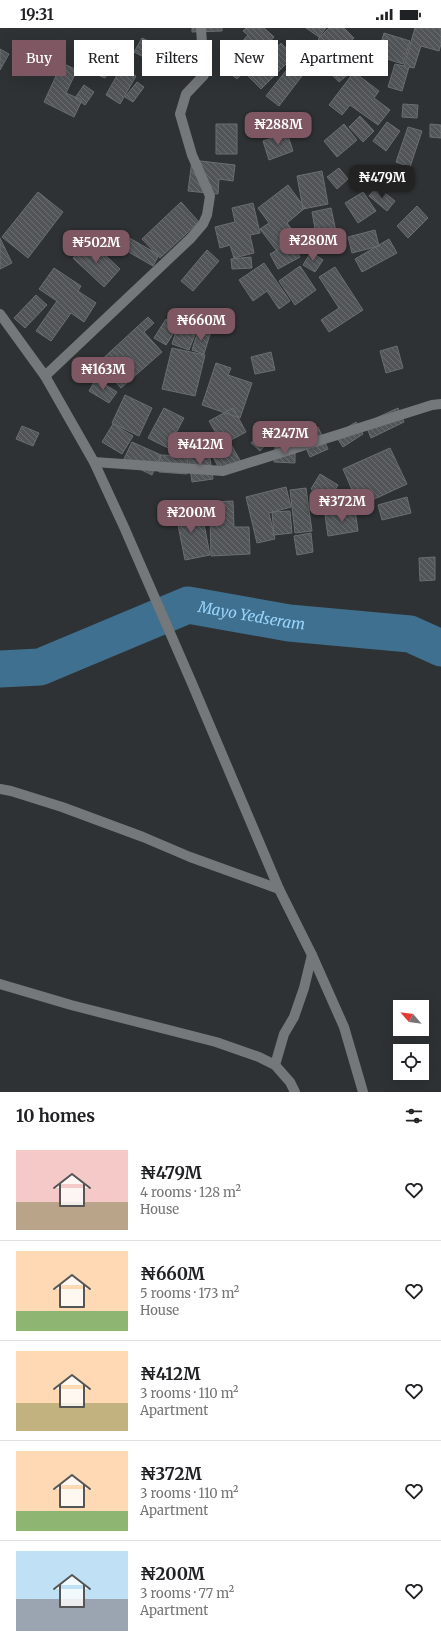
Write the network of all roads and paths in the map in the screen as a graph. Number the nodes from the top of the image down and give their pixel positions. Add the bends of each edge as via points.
1 (201, 28) edge
2 (0, 314) edge
3 (45, 376) junction
4 (441, 404) edge
5 (94, 462) junction
6 (0, 789) edge
7 (279, 889) junction
8 (312, 955) junction
9 (0, 984) edge
10 (275, 1065) junction
11 (295, 1092) edge
12 (363, 1092) edge

1 - 3 street via 204,75 186,94 180,114 192,155 210,196 207,216 191,238
2 - 3 street
3 - 5 street
4 - 5 street via 223,471
5 - 7 street
6 - 7 street via 62,807
7 - 8 street
8 - 10 street via 304,988 294,1017 284,1034
8 - 12 street via 344,1027
9 - 10 street via 216,1042 259,1056
10 - 11 street

